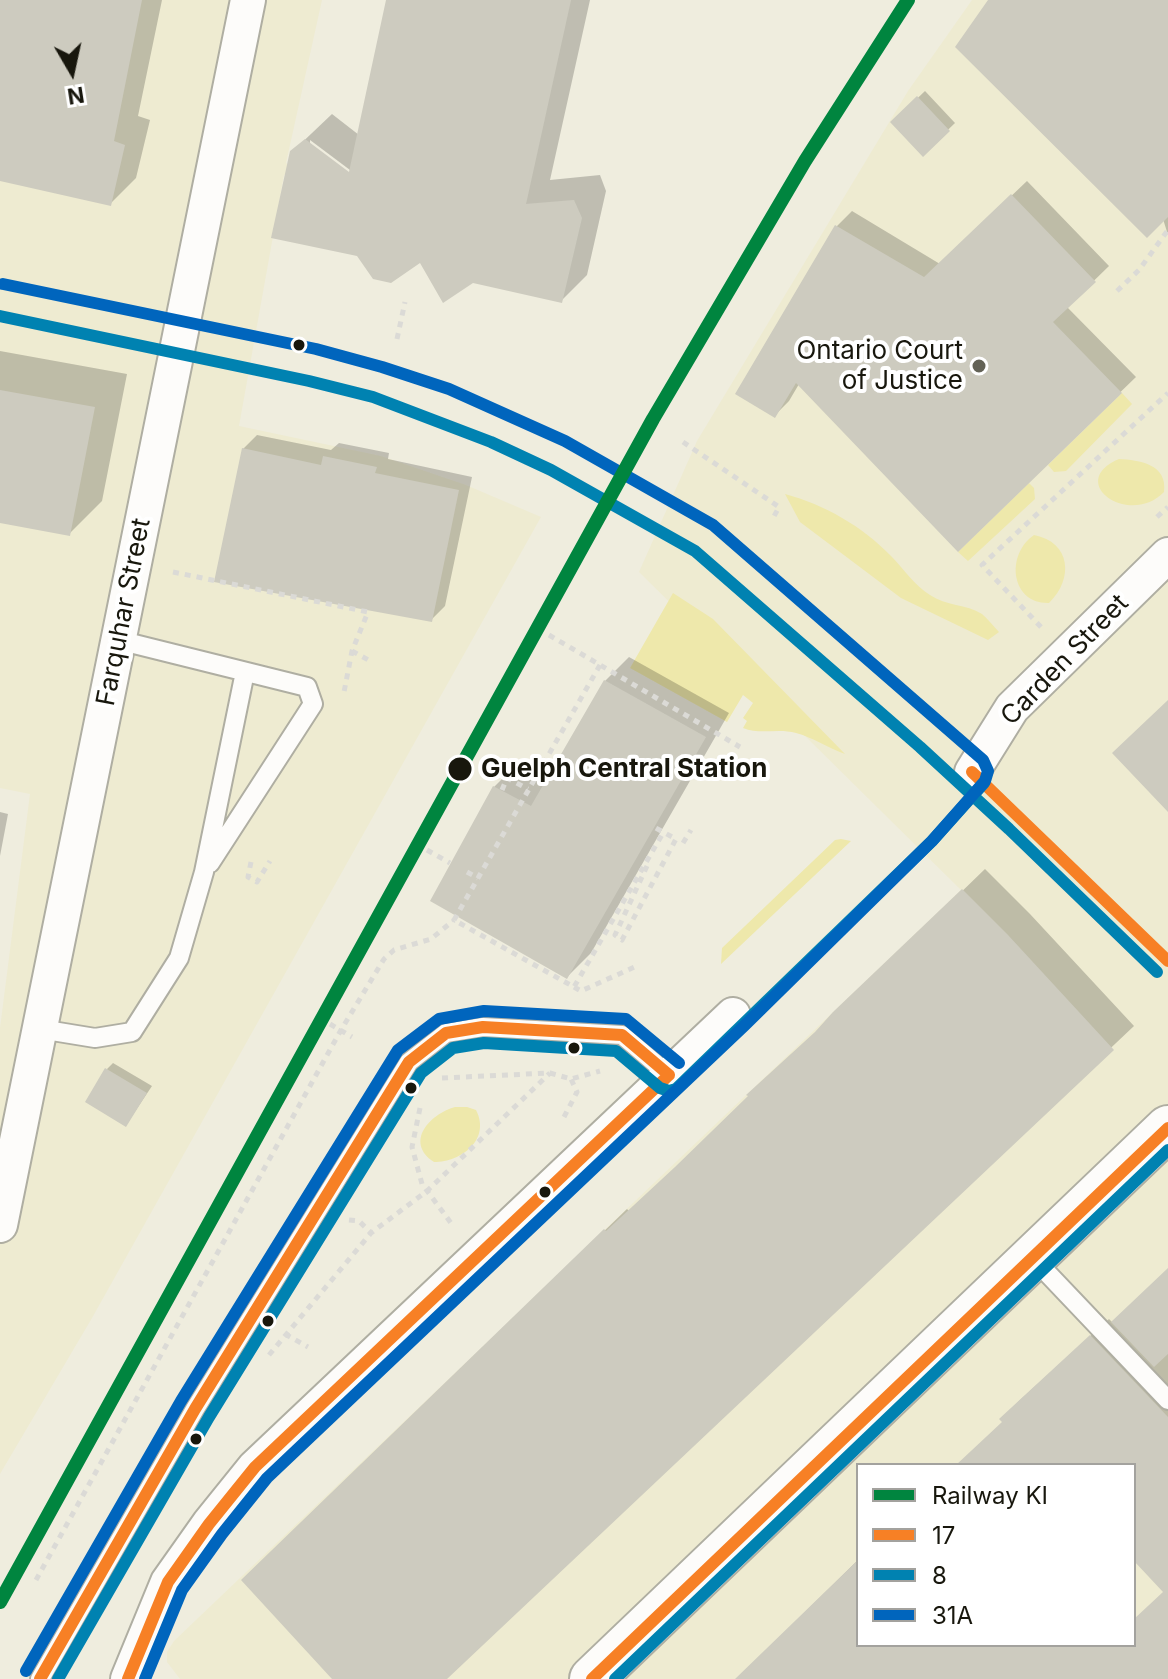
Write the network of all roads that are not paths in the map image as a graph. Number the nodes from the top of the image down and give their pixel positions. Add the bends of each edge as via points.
1 (248, 0) edge
2 (1168, 555) edge
3 (118, 640) junction
4 (245, 672) junction
5 (972, 772) dead end
6 (204, 872) junction
7 (733, 1015) dead end
8 (40, 1029) junction
9 (669, 1075) junction
10 (1168, 1128) edge
11 (0, 1225) edge
12 (1032, 1257) junction
13 (1168, 1400) edge
14 (40, 1679) edge
15 (128, 1679) edge
16 (592, 1679) edge

1 - 3 street, Farquhar Street
2 - 5 street, Carden Street via 1012,708
3 - 4 lane
3 - 8 street, Farquhar Street
4 - 6 lane
4 - 6 lane via 307,687 313,704
6 - 8 lane via 179,958 132,1032 95,1038
7 - 9 street
8 - 11 street, Farquhar Street
9 - 14 lane via 622,1035 483,1027 446,1033 409,1062 195,1409
9 - 15 street via 255,1467 168,1582
10 - 12 street
12 - 13 lane
12 - 16 street

